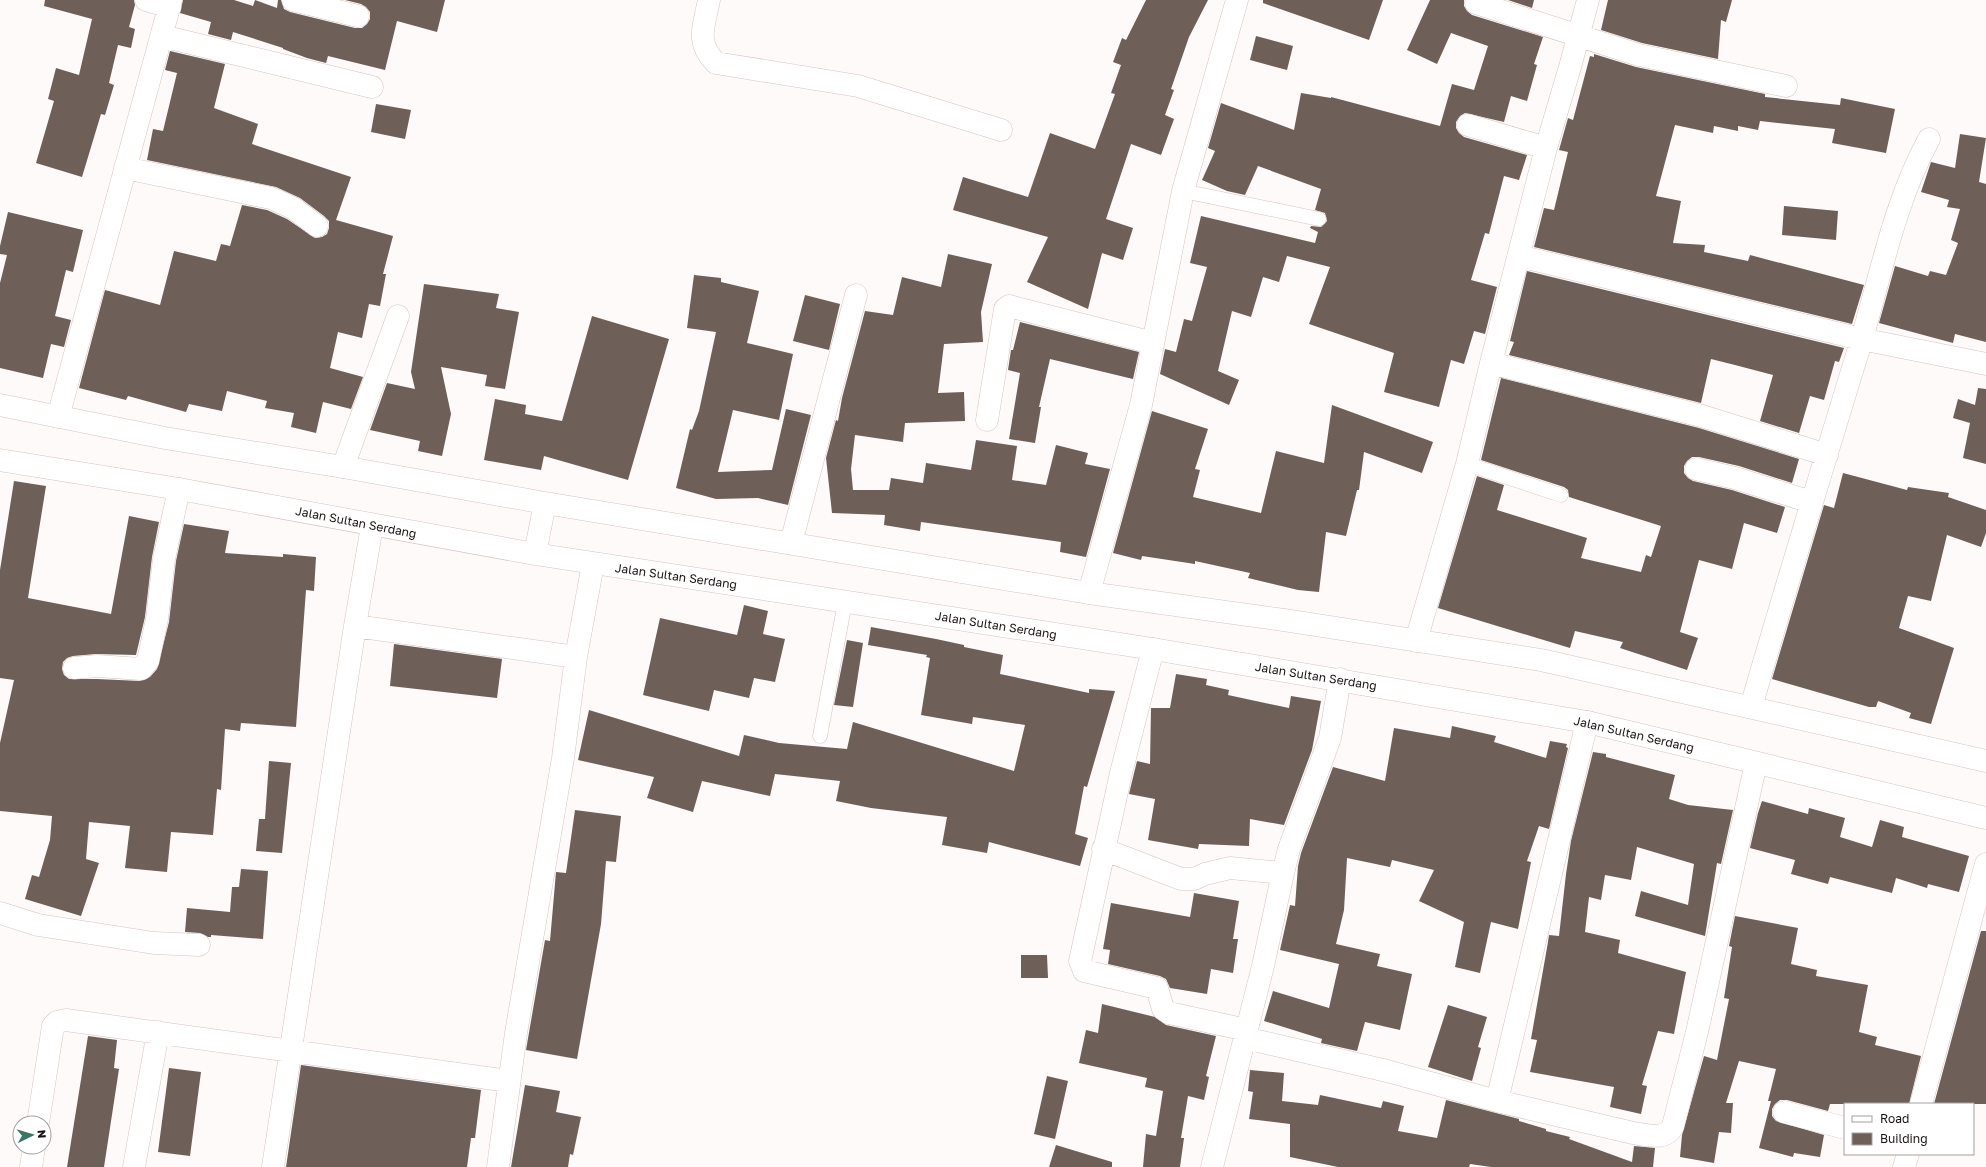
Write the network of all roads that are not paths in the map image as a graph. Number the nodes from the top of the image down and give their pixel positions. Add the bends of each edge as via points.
1 (146, 0) edge
2 (292, 0) edge
3 (709, 0) edge
4 (1237, 0) edge
5 (1588, 0) edge
6 (1476, 3) dead end
7 (171, 4) edge
8 (358, 16) dead end
9 (162, 36) junction
10 (1579, 36) junction
11 (1786, 86) dead end
12 (372, 87) dead end
13 (1468, 125) dead end
14 (1001, 130) dead end
15 (1929, 139) dead end
16 (1546, 148) junction
17 (125, 168) junction
18 (1183, 191) junction
19 (1319, 219) dead end
20 (317, 226) dead end
21 (1519, 256) junction
22 (856, 295) dead end
23 (398, 316) dead end
24 (1861, 339) junction
25 (1153, 342) junction
26 (1491, 363) junction
27 (1986, 364) edge
28 (0, 405) edge
29 (58, 417) junction
30 (987, 420) dead end
31 (1827, 455) junction
32 (0, 460) edge
33 (1467, 464) junction
34 (343, 467) junction
35 (1696, 468) dead end
36 (179, 489) junction
37 (1561, 495) dead end
38 (1811, 502) junction
39 (545, 503) junction
40 (372, 526) junction
41 (791, 543) junction
42 (535, 554) junction
43 (593, 564) junction
44 (1089, 593) junction
45 (845, 602) junction
46 (355, 626) junction
47 (1416, 641) junction
48 (1153, 649) junction
49 (576, 657) junction
50 (74, 668) dead end
51 (1340, 679) junction
52 (1751, 707) junction
53 (1587, 722) junction
54 (820, 736) dead end
55 (1986, 761) edge
56 (1756, 763) junction
57 (1986, 818) edge
58 (1103, 849) junction
59 (1986, 864) edge
60 (1283, 873) junction
61 (0, 913) edge
62 (199, 944) dead end
63 (158, 1032) junction
64 (1246, 1034) junction
65 (291, 1051) junction
66 (509, 1080) junction
67 (1497, 1101) junction
68 (1921, 1103) edge
69 (1784, 1112) dead end
70 (39, 1115) edge
71 (1844, 1128) edge
72 (33, 1155) edge
73 (1908, 1155) edge
74 (31, 1167) edge
75 (134, 1167) edge
76 (273, 1167) edge
77 (498, 1167) edge
78 (1212, 1167) edge
79 (1904, 1167) edge

1 - 7 main road
2 - 8 main road
3 - 14 main road via 702,42 707,54 716,63 858,86
4 - 18 main road
5 - 10 main road
6 - 10 main road
7 - 9 main road
9 - 12 main road
9 - 17 main road
10 - 11 main road via 1639,55
10 - 16 main road
13 - 16 main road
15 - 24 main road via 1914,166 1891,232
16 - 21 main road
17 - 20 main road via 271,198 293,208
17 - 29 main road
18 - 19 lane
18 - 25 main road
21 - 24 main road
21 - 26 main road
22 - 41 main road
23 - 34 main road
24 - 27 main road
24 - 31 main road
25 - 30 main road via 1009,306 1005,308
25 - 44 main road via 1141,405
26 - 31 main road via 1702,416
26 - 33 main road
28 - 29 main road
29 - 34 main road via 165,438
31 - 38 main road
32 - 36 main road, Jalan Sultan Serdang
33 - 37 lane
33 - 47 main road
34 - 39 main road
35 - 38 main road
36 - 40 main road, Jalan Sultan Serdang
36 - 50 main road via 164,559 157,619 148,660 141,669 97,666
38 - 52 main road
39 - 41 main road
39 - 42 main road
40 - 42 main road, Jalan Sultan Serdang
40 - 46 main road
41 - 44 main road
42 - 43 main road, Jalan Sultan Serdang
43 - 45 main road, Jalan Sultan Serdang
43 - 49 main road
44 - 47 main road
45 - 48 main road, Jalan Sultan Serdang
45 - 54 lane
46 - 49 main road
46 - 65 main road
47 - 52 main road via 1541,660
48 - 51 main road, Jalan Sultan Serdang
48 - 58 main road
49 - 66 main road via 563,758
51 - 53 main road, Jalan Sultan Serdang
51 - 60 main road via 1330,738 1289,849
52 - 55 main road
53 - 56 main road, Jalan Sultan Serdang
53 - 67 main road
56 - 57 main road, Jalan Sultan Serdang
56 - 67 main road via 1696,1032 1670,1132 1660,1136 1633,1133
58 - 60 main road via 1181,879 1194,879 1230,868
58 - 64 main road via 1080,960 1084,971 1157,988 1163,1009 1169,1013
59 - 68 main road
60 - 64 main road
61 - 62 main road via 38,925 154,943
63 - 65 main road
63 - 70 main road via 66,1020 58,1022 53,1026
63 - 75 main road
64 - 67 main road
64 - 78 main road
65 - 66 main road
65 - 76 main road
66 - 77 main road
69 - 71 main road
72 - 74 main road
73 - 79 main road

